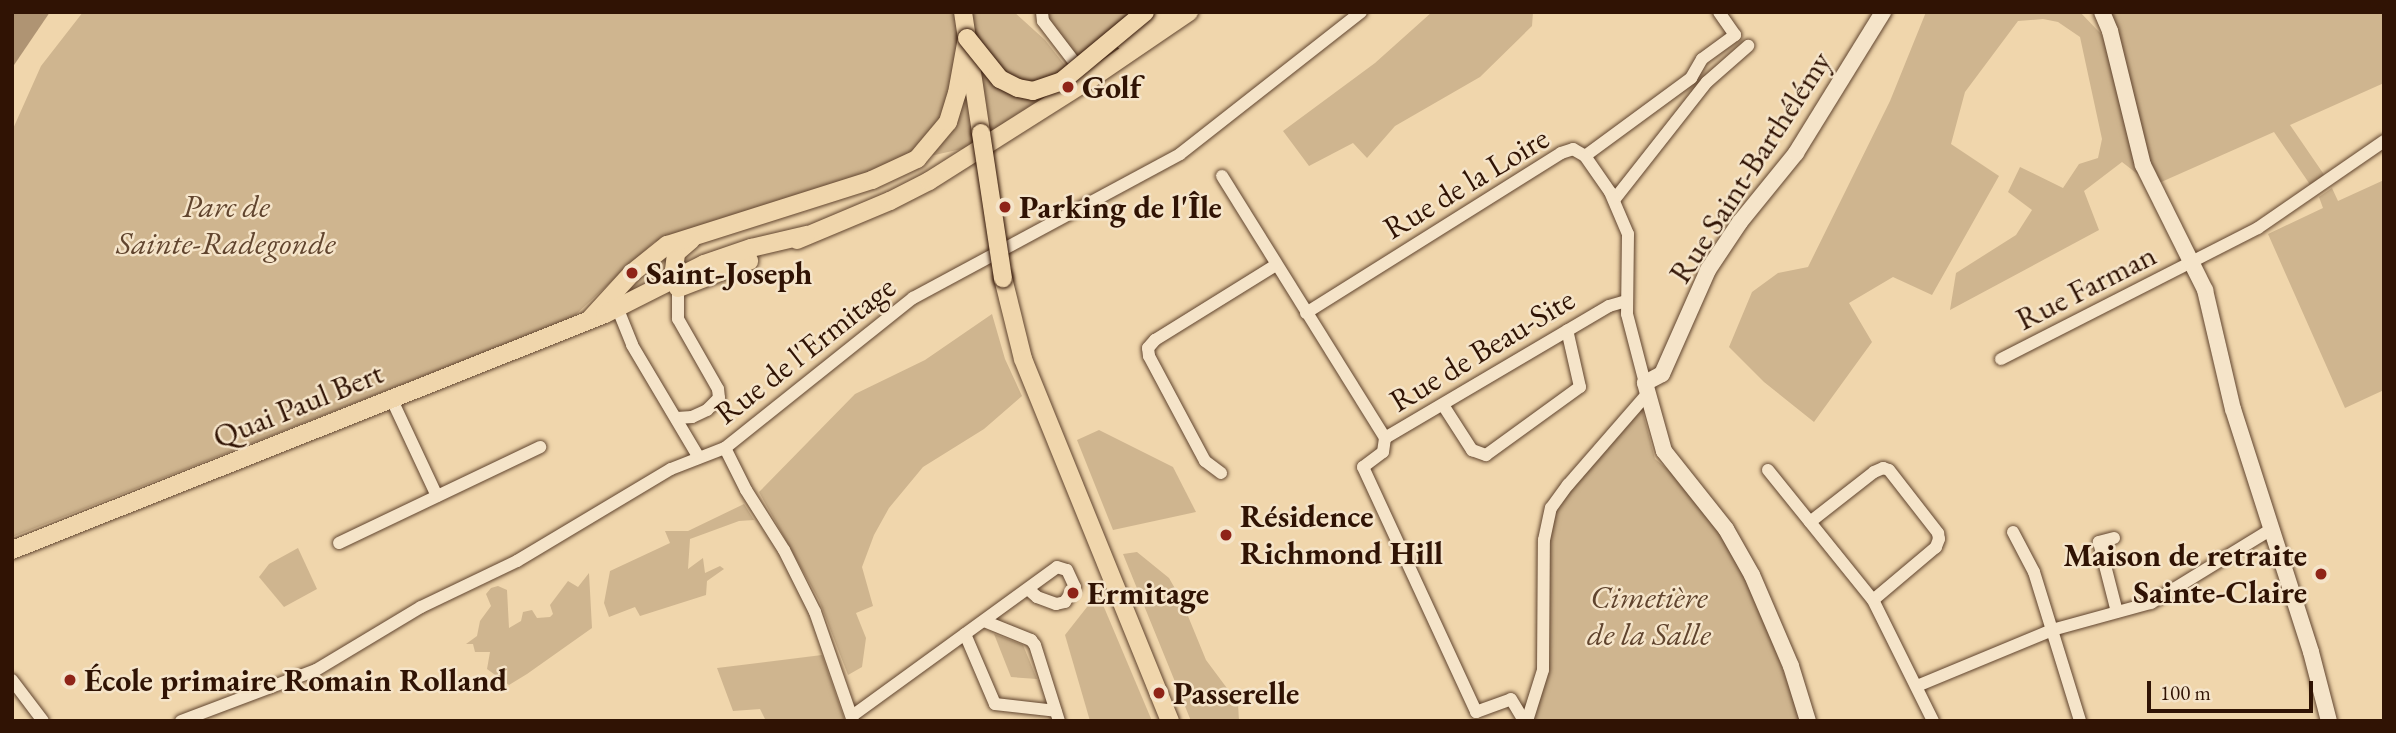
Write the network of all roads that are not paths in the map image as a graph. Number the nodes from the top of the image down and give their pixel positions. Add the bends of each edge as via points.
1 (963, 12) edge
2 (1042, 12) edge
3 (1145, 12) edge
4 (1166, 12) edge
5 (1189, 12) edge
6 (1361, 12) edge
7 (1719, 12) edge
8 (1883, 12) edge
9 (2102, 12) edge
10 (967, 38) junction
11 (1748, 46) dead end
12 (1087, 77) junction
13 (2384, 141) edge
14 (1585, 156) junction
15 (1222, 176) dead end
16 (1614, 200) junction
17 (730, 224) junction
18 (2194, 262) junction
19 (1276, 265) junction
20 (677, 283) junction
21 (1626, 302) junction
22 (1306, 313) junction
23 (605, 316) junction
24 (1567, 330) junction
25 (2001, 359) dead end
26 (1646, 389) junction
27 (392, 400) junction
28 (1443, 405) junction
29 (677, 418) junction
30 (1385, 438) junction
31 (541, 447) dead end
32 (725, 448) junction
33 (698, 456) junction
34 (1768, 470) dead end
35 (1221, 473) dead end
36 (437, 496) junction
37 (1811, 523) junction
38 (2270, 530) junction
39 (2013, 532) dead end
40 (2114, 538) dead end
41 (340, 543) dead end
42 (12, 550) edge
43 (1028, 589) dead end
44 (1873, 600) junction
45 (2117, 612) junction
46 (984, 621) junction
47 (2052, 630) junction
48 (965, 635) junction
49 (12, 680) edge
50 (1916, 686) junction
51 (203, 716) edge
52 (1057, 716) edge
53 (852, 719) edge
54 (43, 721) edge
55 (181, 721) edge
56 (1170, 721) edge
57 (1526, 721) edge
58 (1808, 721) edge
59 (1933, 721) edge
60 (2080, 721) edge
61 (2329, 721) edge

1 - 10 main road
2 - 12 street via 1043,21
3 - 10 main road, bridge via 1062,81 1033,91 1000,79
4 - 12 main road, Quai Paul Bert
5 - 12 main road, Quai Paul Bert
6 - 32 street, Rue de l'Ermitage via 1180,154 913,298
7 - 14 street via 1735,35 1702,59 1691,78
8 - 26 street, Rue Saint-Barthélémy via 1796,153 1740,222 1709,270 1662,374
9 - 18 street via 2143,165
10 - 17 main road via 947,122 916,159 872,180
10 - 56 main road, bridge via 1003,278 1023,359
11 - 16 street via 1707,82
12 - 20 main road, Quai Paul Bert via 922,185 806,235 751,248
13 - 18 street, Rue Farman via 2258,228
14 - 16 street, Rue de la Loire
14 - 22 street, Rue de la Loire via 1573,149 1563,152
15 - 19 street
16 - 21 street, Rue de la Loire via 1628,234
17 - 20 main road via 681,247 674,261
17 - 23 main road via 655,252 615,290
18 - 25 street, Rue Farman
18 - 38 street
19 - 22 street
19 - 35 street via 1148,348 1205,461
20 - 23 main road, Quai Paul Bert
20 - 29 street via 678,319 719,398 707,410
21 - 24 street, Rue de Beau-Site via 1609,306
21 - 26 street, Rue de la Loire
22 - 30 street, Rue de Beau-Site
23 - 27 main road, Quai Paul Bert
23 - 29 street via 632,345
24 - 28 street, Rue de Beau-Site
24 - 28 street via 1580,387 1486,455 1472,450
26 - 57 street via 1551,508 1544,540 1543,670
26 - 58 street via 1664,451 1726,530 1752,575
27 - 36 street
27 - 42 main road, Quai Paul Bert
28 - 30 street, Rue de Beau-Site
29 - 33 street
30 - 57 street via 1383,452 1363,467 1476,712 1511,699
31 - 36 street
32 - 33 street, Rue de l'Ermitage
32 - 53 street via 815,612
33 - 51 street, Rue de l'Ermitage via 517,561 421,607 316,670
34 - 37 street
36 - 41 street
37 - 44 street
37 - 44 street via 1874,472 1889,470 1939,539 1936,547
38 - 45 street via 2151,603
38 - 61 street
39 - 47 street via 2034,572
40 - 45 street via 2099,542
43 - 46 street
44 - 50 street
45 - 47 street
46 - 48 street
46 - 52 street via 1035,645
47 - 50 street
47 - 60 street
48 - 52 street via 995,704
48 - 53 street
49 - 54 street
50 - 59 street
51 - 55 street, Rue de l'Ermitage

